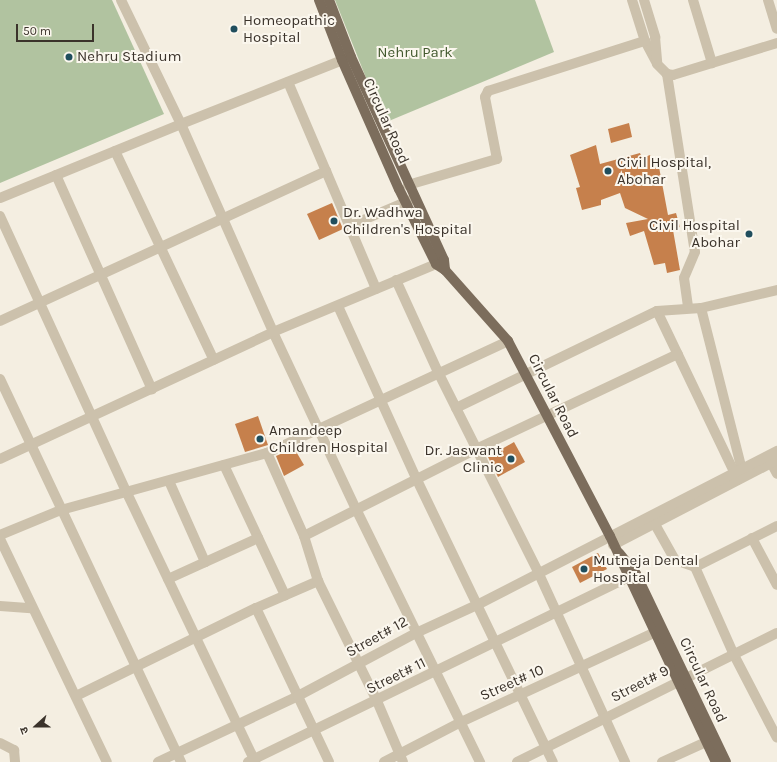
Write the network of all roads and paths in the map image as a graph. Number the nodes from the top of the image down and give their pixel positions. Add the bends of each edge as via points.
1 (121, 0) edge
2 (320, 0) edge
3 (329, 0) edge
4 (632, 0) edge
5 (644, 0) edge
6 (693, 0) edge
7 (768, 0) edge
8 (777, 29) edge
9 (645, 41) junction
10 (777, 43) edge
11 (346, 59) junction
12 (712, 63) junction
13 (657, 64) junction
14 (667, 74) junction
15 (288, 82) junction
16 (181, 124) junction
17 (115, 151) junction
18 (326, 171) junction
19 (56, 174) junction
20 (408, 185) junction
21 (0, 198) edge
22 (410, 200) junction
23 (0, 216) edge
24 (222, 219) junction
25 (350, 226) junction
26 (162, 248) junction
27 (441, 267) junction
28 (100, 277) junction
29 (396, 280) junction
30 (376, 289) junction
31 (777, 290) edge
32 (40, 303) junction
33 (338, 306) junction
34 (688, 308) junction
35 (701, 308) junction
36 (657, 311) junction
37 (0, 321) edge
38 (273, 332) junction
39 (508, 341) junction
40 (678, 354) junction
41 (214, 360) junction
42 (438, 372) junction
43 (525, 374) junction
44 (0, 379) edge
45 (152, 390) junction
46 (380, 400) junction
47 (456, 408) junction
48 (546, 415) junction
49 (92, 417) junction
50 (320, 431) junction
51 (31, 445) junction
52 (476, 449) junction
53 (777, 451) edge
54 (267, 453) junction
55 (0, 459) edge
56 (772, 459) edge
57 (224, 465) junction
58 (739, 474) junction
59 (777, 474) edge
60 (417, 480) junction
61 (169, 481) junction
62 (126, 492) junction
63 (62, 510) junction
64 (357, 511) junction
65 (653, 520) junction
66 (777, 526) edge
67 (0, 535) edge
68 (304, 536) junction
69 (258, 538) junction
70 (752, 538) junction
71 (0, 540) edge
72 (613, 544) junction
73 (205, 562) junction
74 (695, 567) junction
75 (539, 574) junction
76 (627, 578) junction
77 (168, 579) junction
78 (318, 582) junction
79 (777, 585) edge
80 (285, 595) junction
81 (479, 604) junction
82 (0, 606) edge
83 (31, 608) junction
84 (256, 608) junction
85 (555, 612) junction
86 (416, 633) junction
87 (654, 633) junction
88 (777, 633) edge
89 (195, 637) junction
90 (496, 643) junction
91 (734, 655) junction
92 (358, 665) junction
93 (135, 667) junction
94 (581, 668) junction
95 (435, 673) junction
96 (682, 679) junction
97 (76, 696) junction
98 (298, 696) junction
99 (521, 697) junction
100 (377, 701) junction
101 (604, 719) junction
102 (461, 722) junction
103 (238, 723) junction
104 (315, 730) junction
105 (777, 738) edge
106 (0, 742) edge
107 (706, 742) junction
108 (547, 747) junction
109 (179, 757) edge
110 (401, 758) edge
111 (252, 761) edge
112 (16, 762) edge
113 (107, 762) edge
114 (158, 762) edge
115 (329, 762) edge
116 (384, 762) edge
117 (480, 762) edge
118 (516, 762) edge
119 (553, 762) edge
120 (625, 762) edge
121 (662, 762) edge
122 (716, 762) edge
123 (726, 762) edge

1 - 16 street
2 - 11 main road, Circular Road
3 - 11 main road, Circular Road
4 - 9 street
5 - 13 street via 655,37
6 - 12 street
7 - 8 street
9 - 13 street
9 - 20 street via 488,91 485,97 497,159
10 - 12 street
11 - 15 street
11 - 20 main road, Circular Road
11 - 22 main road, Circular Road
12 - 14 street
13 - 14 street
14 - 34 street via 695,252 684,278
15 - 16 street
15 - 18 street
16 - 17 street
16 - 24 street
17 - 19 street
17 - 26 street
18 - 24 street
18 - 25 street
19 - 21 street
19 - 28 street
20 - 22 main road, Circular Road
22 - 25 street
22 - 27 main road, Circular Road via 444,260
23 - 32 street
24 - 26 street
24 - 38 street
25 - 30 street
26 - 28 street
26 - 41 street
27 - 29 street
27 - 39 main road, Circular Road
28 - 32 street
28 - 45 street
29 - 30 street
29 - 42 street
30 - 33 street
31 - 35 street
32 - 37 street
32 - 49 street
33 - 38 street
33 - 46 street
34 - 35 street
34 - 36 street
35 - 58 street
36 - 40 street
36 - 43 street
38 - 41 street
38 - 50 street
39 - 42 street
39 - 43 main road, Circular Road
40 - 48 street
40 - 58 street
41 - 45 street
42 - 46 street
42 - 47 street
43 - 47 street
43 - 48 main road, Circular Road
44 - 51 street
45 - 49 street
46 - 50 street
46 - 60 street
47 - 52 street
48 - 52 street
48 - 72 main road, Circular Road
49 - 51 street
49 - 62 street
50 - 54 street
50 - 64 street
51 - 55 street
51 - 63 street
52 - 60 street
52 - 75 street
53 - 56 street, Street# 12
54 - 57 street
54 - 68 street
56 - 58 street, Street# 12
56 - 59 street
57 - 61 street
57 - 69 street
58 - 65 street, Street# 12
60 - 64 street
60 - 81 street
61 - 62 street
61 - 73 street
62 - 63 street
62 - 77 street
63 - 67 street
63 - 93 street
64 - 68 street
64 - 86 street
65 - 72 street, Street# 12
65 - 74 street via 675,560
66 - 70 street
68 - 78 street
69 - 73 street
69 - 80 street
70 - 74 street
70 - 79 street
71 - 83 street
72 - 75 street, Street# 12
72 - 76 main road, Circular Road
72 - 96 main road, Circular Road via 636,574
73 - 77 street
74 - 91 street
75 - 81 street, Street# 12
75 - 85 street
76 - 85 street, Street# 11
76 - 87 main road, Circular Road
77 - 89 street
78 - 80 street
78 - 92 street
80 - 84 street
81 - 86 street, Street# 12
81 - 90 street
82 - 83 street
83 - 97 street
84 - 89 street
84 - 98 street
85 - 90 street, Street# 11
85 - 94 street
86 - 92 street, Street# 12
86 - 95 street
87 - 94 street, Street# 10
87 - 96 main road, Circular Road
88 - 91 street, Street# 9
89 - 93 street
89 - 103 street
90 - 95 street, Street# 11
90 - 99 street
91 - 96 street, Street# 9
91 - 105 street
92 - 98 street, Street# 12
92 - 100 street
93 - 97 street
93 - 109 street
94 - 99 street, Street# 10
94 - 101 street
95 - 100 street, Street# 11
95 - 102 street
96 - 101 street, Street# 9
96 - 107 main road, Circular Road
96 - 123 main road, Circular Road
97 - 113 street
98 - 103 street, Street# 12
98 - 104 street
99 - 102 street, Street# 10
99 - 108 street
100 - 104 street, Street# 11
100 - 110 street
101 - 108 street, Street# 9
101 - 120 street
102 - 110 street, Street# 10
102 - 117 street
103 - 109 street, Street# 12
103 - 111 street
104 - 111 street, Street# 11
104 - 115 street
106 - 112 street via 14,750
107 - 121 street
107 - 122 main road, Circular Road
108 - 118 street, Street# 9
108 - 119 street
109 - 114 street, Street# 12
110 - 116 street, Street# 10

